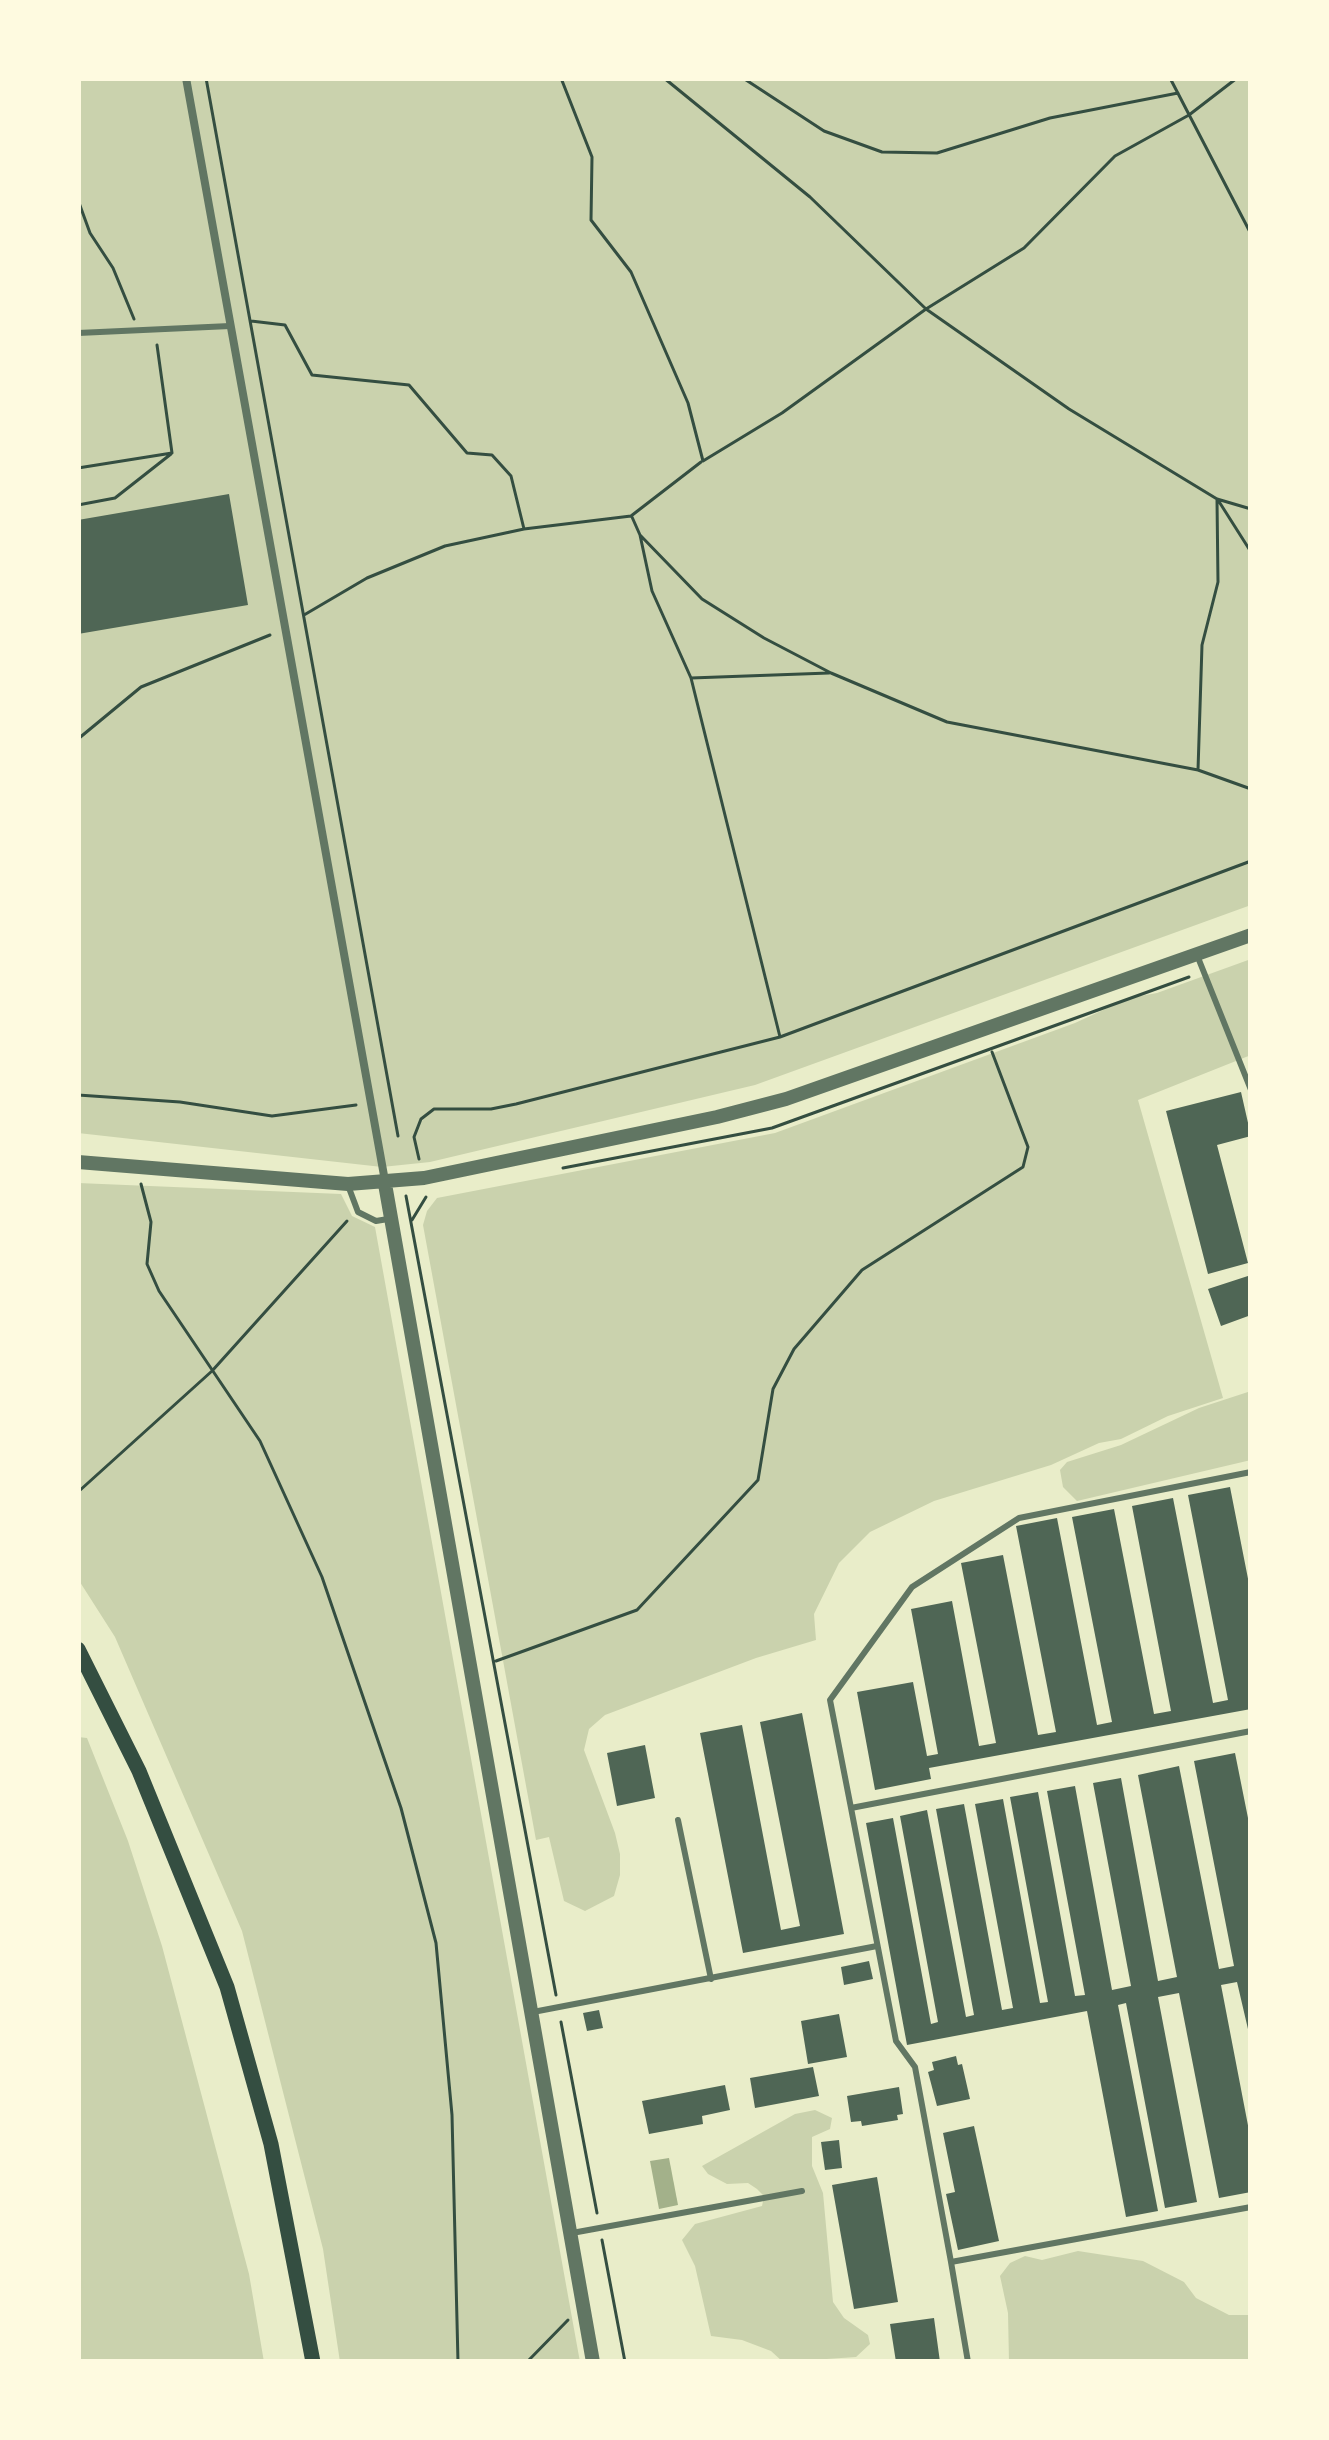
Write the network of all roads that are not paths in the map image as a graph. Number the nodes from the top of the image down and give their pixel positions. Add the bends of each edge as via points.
1 (186, 78) edge
2 (231, 326) junction
3 (78, 333) edge
4 (1251, 935) edge
5 (1197, 955) junction
6 (1251, 1090) edge
7 (78, 1162) edge
8 (349, 1184) junction
9 (385, 1184) junction
10 (391, 1218) junction
11 (1251, 1472) edge
12 (78, 1649) edge
13 (1251, 1731) edge
14 (851, 1808) junction
15 (678, 1820) dead end
16 (878, 1946) junction
17 (711, 1978) junction
18 (529, 2012) junction
19 (802, 2192) dead end
20 (1251, 2207) edge
21 (568, 2234) junction
22 (950, 2262) junction
23 (313, 2362) edge
24 (593, 2362) edge
25 (968, 2362) edge

1 - 2 street
2 - 3 lane
2 - 9 street
4 - 5 street
5 - 6 lane
5 - 9 street via 786,1099
7 - 8 street
8 - 9 street
8 - 10 lane via 358,1211 376,1221
9 - 10 street
10 - 18 street
11 - 14 lane via 1019,1518 912,1587 830,1700
12 - 23 main road via 139,1771 227,1988 271,2144
13 - 14 lane
14 - 16 lane
15 - 17 lane
16 - 17 lane
16 - 22 lane via 896,2041 915,2067
17 - 18 lane
18 - 21 street
19 - 21 lane
20 - 22 lane
21 - 24 street
22 - 25 lane

